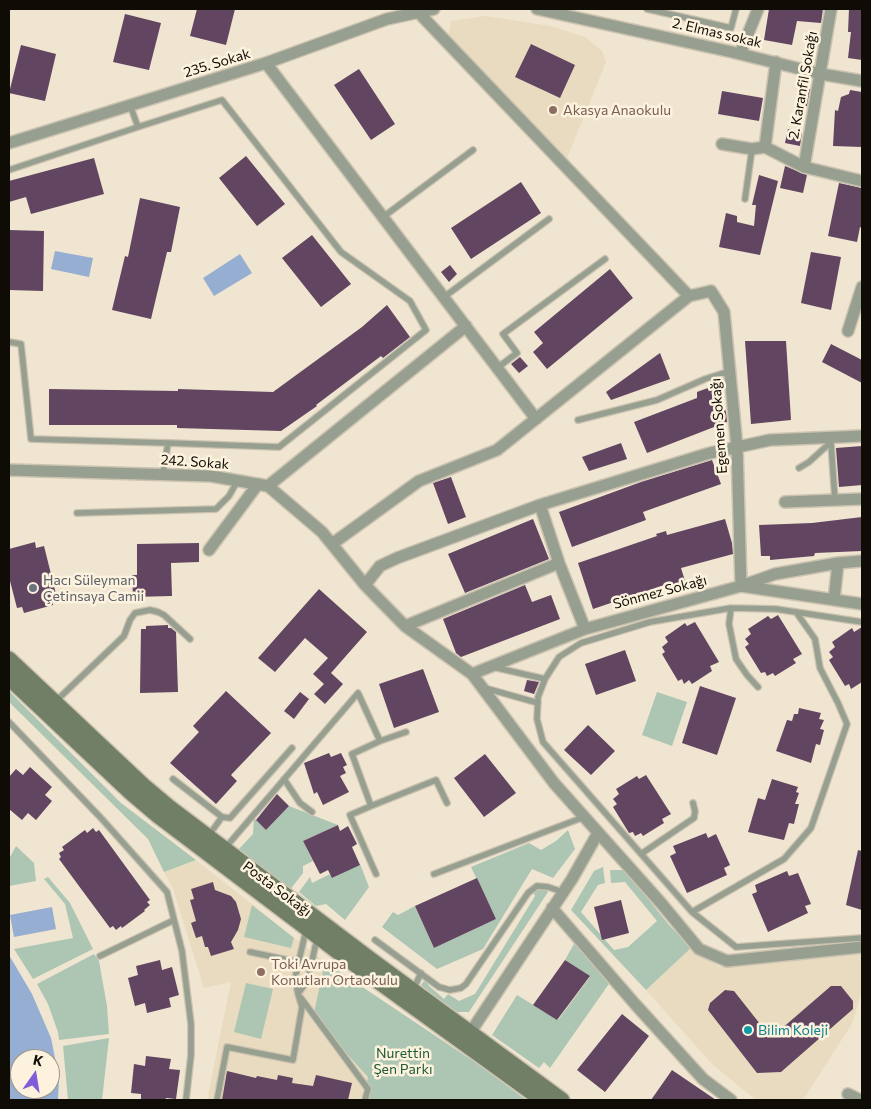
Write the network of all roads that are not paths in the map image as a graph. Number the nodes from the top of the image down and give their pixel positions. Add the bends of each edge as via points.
1 (434, 9) edge
2 (537, 9) edge
3 (647, 9) edge
4 (736, 9) edge
5 (758, 9) edge
6 (831, 9) edge
7 (418, 12) junction
8 (740, 54) junction
9 (776, 62) junction
10 (266, 63) junction
11 (821, 74) junction
12 (862, 81) edge
13 (130, 105) junction
14 (138, 127) junction
15 (9, 143) edge
16 (722, 144) dead end
17 (765, 146) junction
18 (752, 149) junction
19 (473, 150) dead end
20 (804, 167) junction
21 (9, 170) edge
22 (862, 181) edge
23 (745, 199) dead end
24 (383, 217) junction
25 (549, 219) dead end
26 (605, 259) dead end
27 (862, 286) edge
28 (689, 296) junction
29 (444, 297) junction
30 (466, 326) junction
31 (848, 331) dead end
32 (9, 342) edge
33 (497, 368) junction
34 (730, 370) junction
35 (536, 419) junction
36 (578, 420) dead end
37 (862, 436) edge
38 (832, 440) junction
39 (168, 443) junction
40 (737, 447) junction
41 (799, 468) dead end
42 (9, 470) edge
43 (163, 474) junction
44 (238, 480) junction
45 (263, 485) junction
46 (862, 499) edge
47 (835, 500) junction
48 (785, 502) dead end
49 (540, 505) junction
50 (77, 513) dead end
51 (332, 544) junction
52 (210, 550) dead end
53 (862, 561) edge
54 (559, 563) junction
55 (838, 563) junction
56 (365, 586) junction
57 (741, 586) junction
58 (834, 600) junction
59 (862, 604) edge
60 (731, 608) junction
61 (796, 612) junction
62 (862, 622) edge
63 (405, 626) junction
64 (585, 628) junction
65 (190, 639) dead end
66 (9, 659) edge
67 (492, 667) junction
68 (472, 674) junction
69 (9, 678) edge
70 (544, 679) junction
71 (758, 687) dead end
72 (483, 688) junction
73 (55, 703) junction
74 (538, 703) junction
75 (9, 722) edge
76 (406, 732) dead end
77 (380, 741) junction
78 (292, 748) dead end
79 (173, 779) dead end
80 (284, 779) junction
81 (447, 803) dead end
82 (693, 804) dead end
83 (371, 806) junction
84 (312, 812) dead end
85 (222, 817) junction
86 (584, 817) junction
87 (598, 832) junction
88 (208, 836) junction
89 (224, 849) junction
90 (641, 854) junction
91 (376, 874) dead end
92 (434, 874) dead end
93 (563, 892) junction
94 (552, 908) junction
95 (692, 912) junction
96 (174, 920) junction
97 (312, 932) junction
98 (862, 938) edge
99 (376, 940) dead end
100 (862, 947) edge
101 (250, 952) dead end
102 (100, 956) dead end
103 (298, 962) junction
104 (421, 974) junction
105 (413, 991) junction
106 (298, 994) junction
107 (467, 1038) junction
108 (848, 1094) dead end
109 (186, 1100) edge
110 (217, 1100) edge
111 (365, 1100) edge
112 (542, 1100) edge
113 (562, 1100) edge
114 (731, 1100) edge
115 (860, 1100) edge

1 - 7 street, 235. Sokak
2 - 8 street, 2. Elmas sokak
3 - 4 lane via 731,28
5 - 8 street
6 - 11 street, 2. Karanfil Sokağı
7 - 10 street, 235. Sokak via 387,19
7 - 28 street
8 - 9 street, 2. Elmas sokak
9 - 11 street, 2. Elmas sokak
9 - 17 street
10 - 13 street, 235. Sokak
10 - 24 street
11 - 12 street, 2. Elmas sokak
11 - 20 street, 2. Karanfil Sokağı
13 - 14 lane
13 - 15 street, 235. Sokak
14 - 21 lane
14 - 39 lane via 222,100 341,252 410,301 426,330 279,447
16 - 18 street
17 - 18 street
17 - 20 street
18 - 23 lane
19 - 24 lane
20 - 22 street
24 - 29 street
25 - 29 lane
26 - 33 lane via 503,334 517,353
27 - 31 street
28 - 34 street, Egemen Sokağı via 711,291 724,312
28 - 35 street
29 - 30 street
30 - 33 street
30 - 45 street
32 - 39 lane via 21,344 31,439
33 - 35 street
34 - 36 lane via 657,400
34 - 40 street, Egemen Sokağı
35 - 51 street via 497,450 418,481
37 - 38 street
38 - 40 street via 770,440
38 - 41 lane
38 - 47 lane
39 - 43 lane
40 - 49 street
40 - 57 street, Egemen Sokağı
42 - 43 street, 242. Sokak
43 - 44 street, 242. Sokak
44 - 45 street, 242. Sokak
44 - 50 lane via 216,510
45 - 51 street, 242. Sokak via 322,532
45 - 52 street
46 - 47 street
47 - 48 street
49 - 54 street
49 - 56 street via 397,558 380,566
51 - 56 street, 242. Sokak
53 - 55 street, Sönmez Sokağı
54 - 63 street
54 - 64 street
55 - 57 street, Sönmez Sokağı via 775,574
55 - 58 street
56 - 63 street, 242. Sokak
57 - 58 street
57 - 64 street, Sönmez Sokağı
58 - 59 street
60 - 61 lane via 776,608
60 - 70 lane via 650,622 581,643 559,658
60 - 71 lane via 729,624 736,659
61 - 62 lane
61 - 95 lane via 816,640 820,668 847,724 811,828 784,859
63 - 68 street, 242. Sokak
64 - 67 street, Sönmez Sokağı
65 - 73 lane via 158,612 135,613 124,636
66 - 73 street, Posta Sokağı
67 - 68 street, Sönmez Sokağı
67 - 70 lane
68 - 72 street, 242. Sokak
69 - 97 street, Posta Sokağı via 144,803
70 - 74 lane
72 - 74 lane
72 - 86 street, 242. Sokak via 554,784
73 - 88 street, Posta Sokağı via 144,786
74 - 90 lane via 537,720 543,742
75 - 96 lane via 167,892
76 - 77 lane
77 - 80 lane via 358,693
77 - 83 lane via 352,754
78 - 85 lane via 230,818
79 - 85 lane
80 - 84 lane via 300,803
80 - 89 lane
81 - 83 lane via 436,780
82 - 90 lane via 694,818
83 - 91 lane via 350,815
85 - 88 lane
86 - 87 street, 242. Sokak
86 - 92 lane
87 - 93 street
87 - 100 street, 242. Sokak via 699,949 727,961
88 - 89 street, Posta Sokağı
89 - 105 street, Posta Sokağı
90 - 95 lane
93 - 94 street
93 - 104 lane via 537,886 528,893 461,988 439,987
94 - 107 street
94 - 114 street via 703,1079
95 - 98 lane via 736,947
96 - 102 lane
96 - 109 lane via 182,951 191,1024
97 - 103 lane
97 - 106 lane via 308,980
97 - 107 street, Posta Sokağı
99 - 104 lane
101 - 103 lane
103 - 106 lane via 295,978
104 - 105 lane
105 - 107 street, Posta Sokağı
106 - 110 lane via 302,1007 293,1060 227,1047
106 - 111 lane via 368,1089
107 - 112 street, Posta Sokağı
107 - 113 street, Posta Sokağı
108 - 115 street

